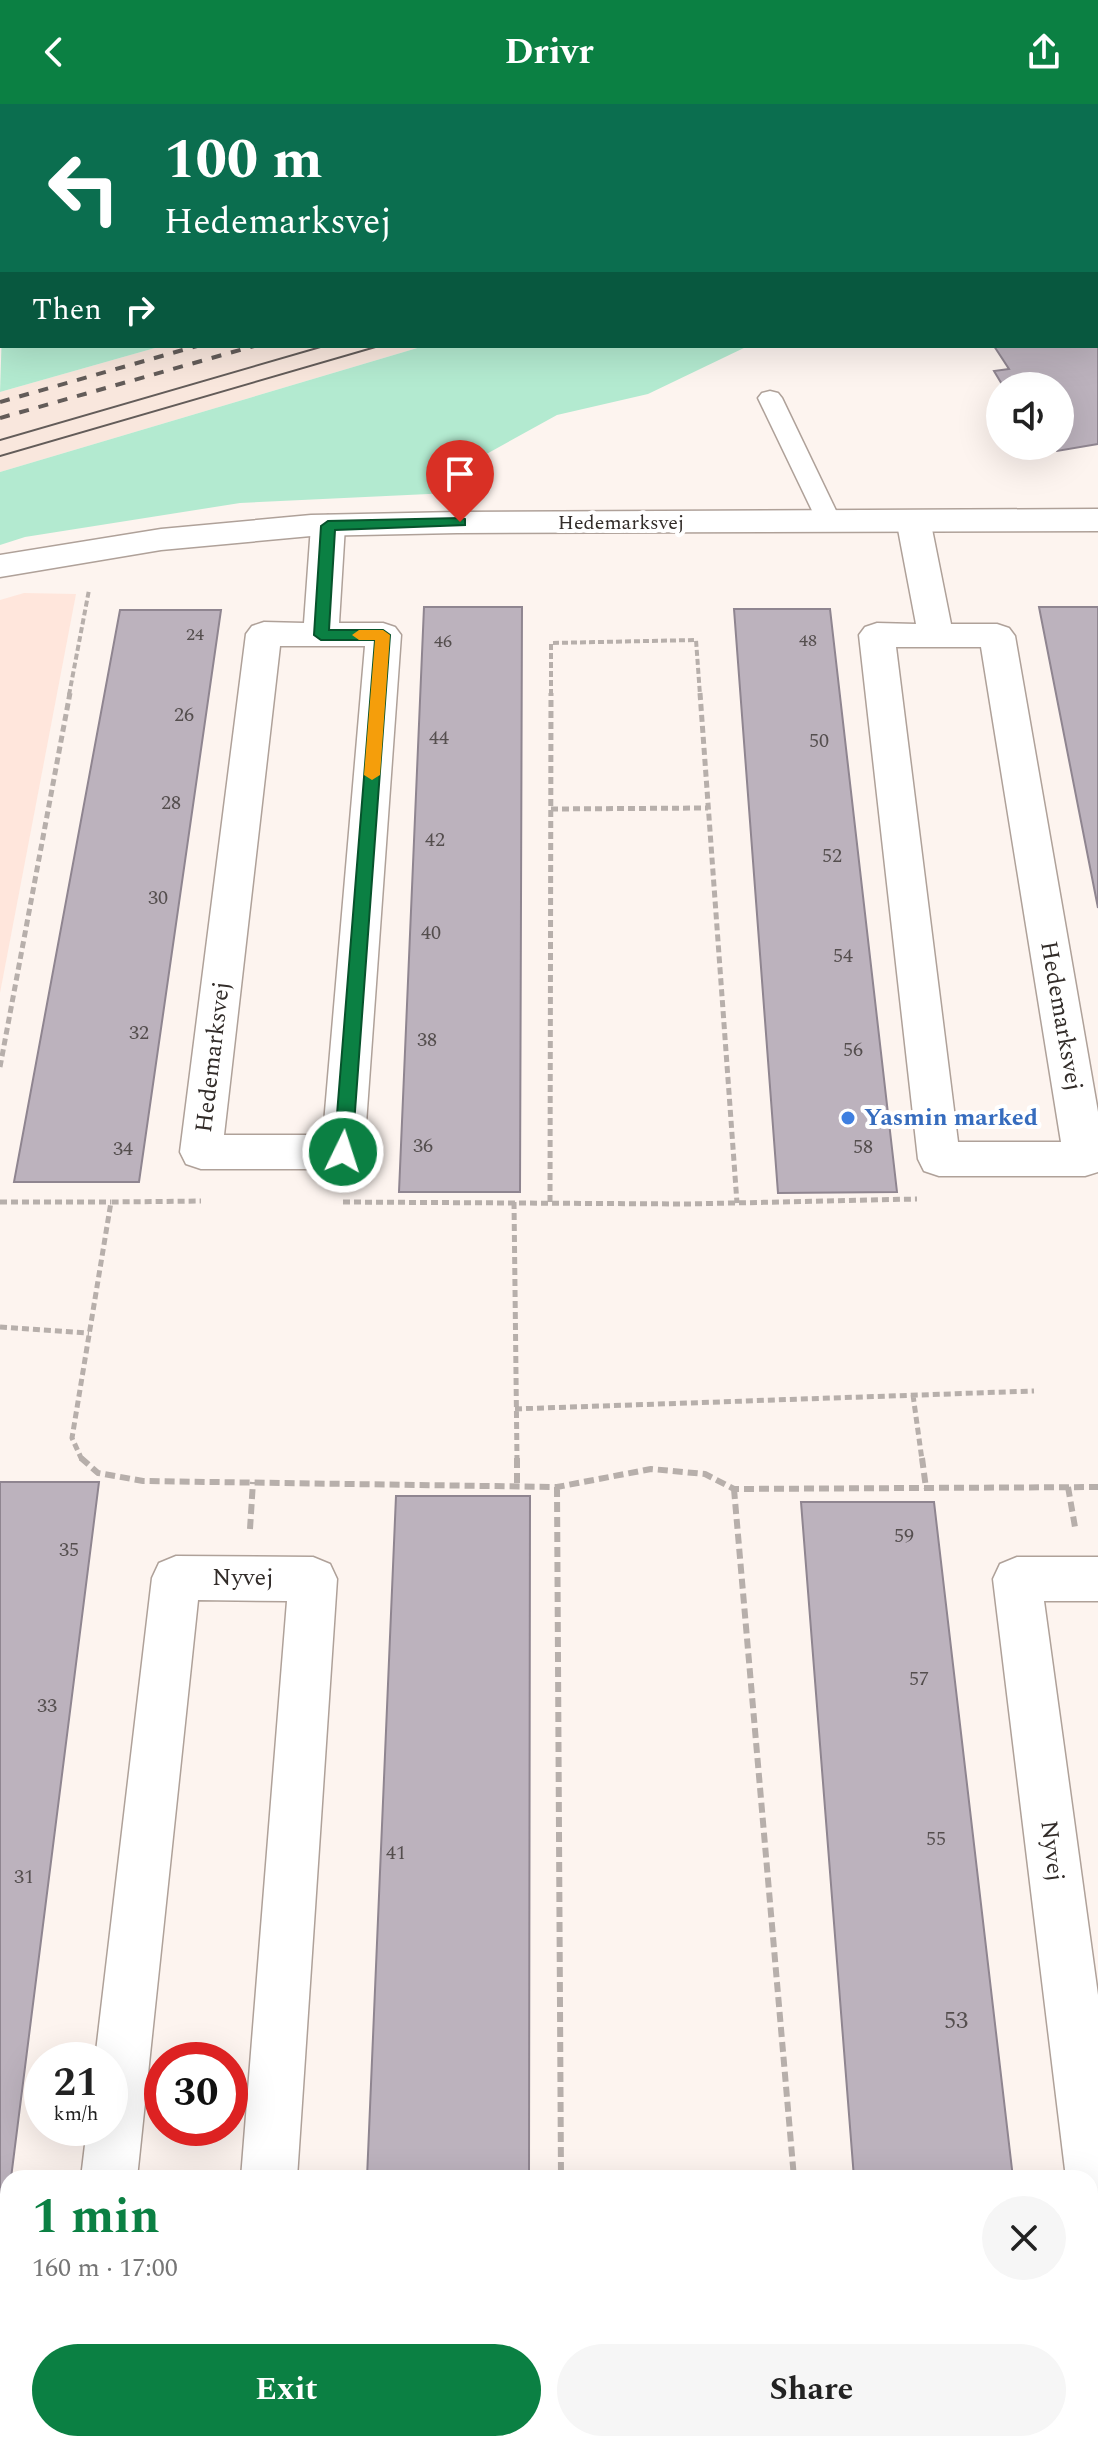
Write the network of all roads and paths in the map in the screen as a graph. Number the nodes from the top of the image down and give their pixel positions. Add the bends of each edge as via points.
1 (770, 398) dead end
2 (1098, 520) edge
3 (830, 523) junction
4 (914, 524) junction
5 (328, 526) junction
6 (88, 549) junction
7 (0, 566) edge
8 (321, 635) junction
9 (936, 636) junction
10 (708, 808) junction
11 (551, 809) junction
12 (0, 1067) edge
13 (925, 1199) dead end
14 (215, 1201) dead end
15 (0, 1202) edge
16 (111, 1202) junction
17 (341, 1202) dead end
18 (514, 1202) junction
19 (550, 1202) junction
20 (737, 1203) junction
21 (0, 1327) edge
22 (89, 1333) junction
23 (1034, 1391) dead end
24 (913, 1395) junction
25 (515, 1409) junction
26 (517, 1487) junction
27 (557, 1487) junction
28 (1098, 1487) edge
29 (926, 1488) junction
30 (734, 1489) junction
31 (1098, 1579) edge
32 (110, 2170) edge
33 (270, 2170) edge
34 (561, 2170) edge
35 (793, 2170) edge
36 (1094, 2170) edge

1 - 3 lane
2 - 4 street, Hedemarksvej
3 - 4 street, Hedemarksvej
3 - 5 street, Hedemarksvej
4 - 9 street
5 - 6 street, Hedemarksvej
5 - 8 street
6 - 7 street, Hedemarksvej
6 - 12 path via 89,596
8 - 8 street, Hedemarksvej via 264,634 201,1152 343,1152 383,635
9 - 9 street, Hedemarksvej via 997,636 1085,1159 939,1159 877,635
10 - 11 path
10 - 11 path via 696,640 551,643
10 - 20 path
11 - 19 path
13 - 20 path
14 - 16 path
15 - 16 path
16 - 22 path
17 - 18 path
18 - 19 path
18 - 25 path
19 - 20 path
21 - 22 path
22 - 26 path via 72,1438 80,1461 106,1477
23 - 24 path
24 - 25 path
24 - 29 path
25 - 26 path
26 - 27 path
27 - 30 path via 651,1469 705,1474
27 - 34 path
28 - 29 path
29 - 30 path
30 - 35 path
31 - 36 street, Nyvej via 1017,1579
32 - 33 street, Nyvej via 176,1578 313,1579

